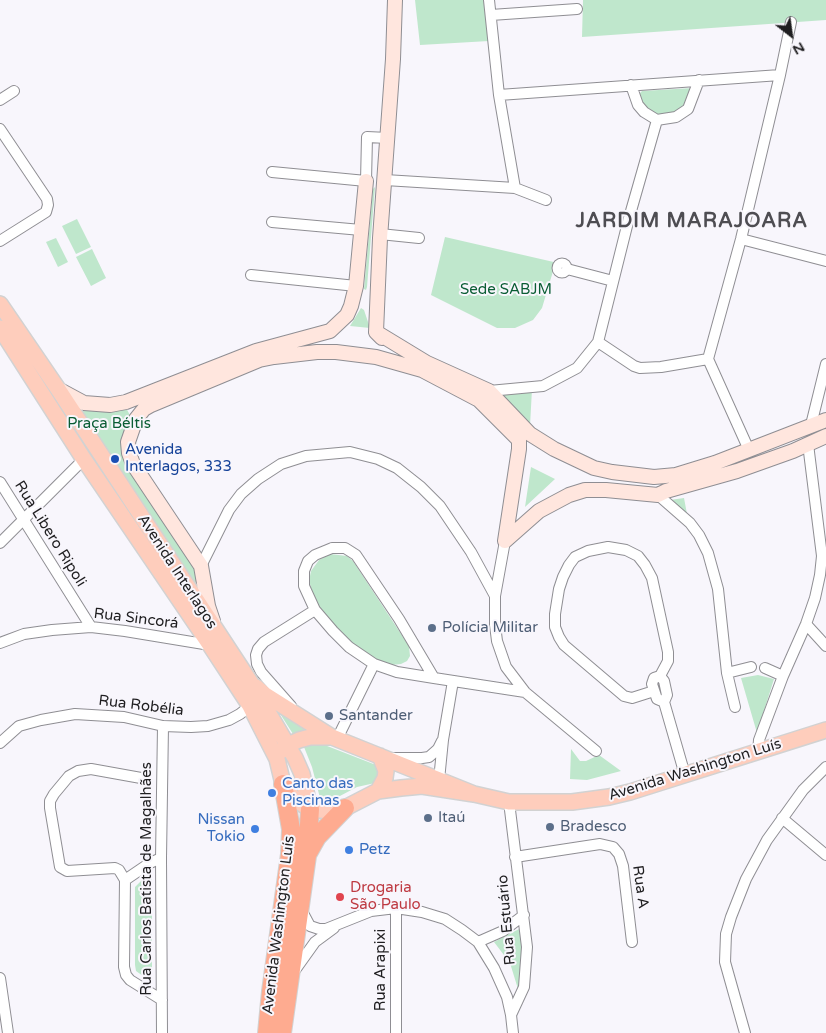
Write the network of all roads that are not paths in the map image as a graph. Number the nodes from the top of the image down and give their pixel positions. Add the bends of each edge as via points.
1 (395, 0) edge
2 (489, 0) edge
3 (577, 9) dead end
4 (491, 15) junction
5 (791, 22) dead end
6 (780, 76) junction
7 (699, 80) junction
8 (631, 85) junction
9 (14, 91) dead end
10 (499, 95) junction
11 (0, 100) edge
12 (657, 120) junction
13 (0, 129) edge
14 (388, 138) junction
15 (386, 152) junction
16 (272, 172) dead end
17 (385, 180) junction
18 (366, 181) junction
19 (515, 188) junction
20 (383, 195) junction
21 (546, 200) dead end
22 (272, 222) dead end
23 (361, 230) junction
24 (380, 234) junction
25 (1, 238) edge
26 (419, 238) dead end
27 (741, 239) junction
28 (826, 261) edge
29 (567, 269) dead end
30 (252, 275) dead end
31 (613, 281) junction
32 (356, 286) junction
33 (0, 304) edge
34 (0, 328) edge
35 (376, 332) junction
36 (598, 342) junction
37 (258, 356) junction
38 (376, 357) junction
39 (708, 359) junction
40 (826, 364) edge
41 (484, 396) junction
42 (126, 402) junction
43 (77, 405) junction
44 (136, 419) junction
45 (826, 420) edge
46 (59, 421) junction
47 (811, 425) junction
48 (826, 436) edge
49 (808, 444) junction
50 (749, 450) junction
51 (84, 459) junction
52 (0, 482) edge
53 (658, 495) junction
54 (23, 518) junction
55 (506, 541) junction
56 (0, 543) edge
57 (824, 556) edge
58 (201, 566) junction
59 (495, 596) junction
60 (315, 610) junction
61 (806, 624) junction
62 (91, 627) junction
63 (214, 639) junction
64 (0, 643) edge
65 (826, 646) edge
66 (374, 664) junction
67 (751, 667) dead end
68 (764, 668) dead end
69 (727, 673) junction
70 (660, 676) junction
71 (783, 676) junction
72 (434, 678) junction
73 (453, 681) junction
74 (251, 683) junction
75 (654, 691) junction
76 (525, 692) junction
77 (664, 702) junction
78 (250, 706) junction
79 (735, 707) dead end
80 (298, 714) junction
81 (19, 726) junction
82 (163, 726) junction
83 (826, 730) edge
84 (0, 733) edge
85 (335, 738) junction
86 (443, 740) junction
87 (0, 744) edge
88 (288, 745) junction
89 (596, 751) dead end
90 (758, 751) junction
91 (383, 757) junction
92 (277, 759) junction
93 (826, 766) edge
94 (685, 775) junction
95 (140, 778) dead end
96 (439, 780) junction
97 (283, 784) junction
98 (378, 791) junction
99 (474, 794) junction
100 (509, 802) junction
101 (345, 808) junction
102 (310, 809) junction
103 (782, 818) junction
104 (826, 855) edge
105 (307, 856) junction
106 (515, 857) junction
107 (161, 858) junction
108 (126, 880) junction
109 (300, 904) junction
110 (396, 908) junction
111 (524, 915) junction
112 (343, 922) junction
113 (478, 942) junction
114 (632, 942) dead end
115 (0, 978) edge
116 (288, 987) junction
117 (162, 1000) junction
118 (511, 1015) junction
119 (8, 1033) edge
120 (162, 1033) edge
121 (267, 1033) edge
122 (282, 1033) edge
123 (396, 1033) edge
124 (513, 1033) edge
125 (745, 1033) edge

1 - 14 main road
2 - 4 street
3 - 4 street
4 - 10 street
5 - 6 street
6 - 7 street
6 - 27 street
7 - 8 street
7 - 12 street via 688,109 676,117
8 - 10 street
8 - 12 street via 638,105
9 - 11 street
10 - 19 street
12 - 31 street
13 - 25 street via 48,205 46,212
14 - 15 main road
14 - 18 street via 367,137
15 - 17 main road
15 - 18 main road via 376,173
16 - 18 street
17 - 19 street
17 - 20 main road
18 - 20 main road via 377,186
18 - 23 main road
19 - 21 street
20 - 24 main road
22 - 23 street
23 - 32 main road
24 - 26 street
24 - 35 main road
27 - 28 street
27 - 39 street
29 - 31 street
30 - 32 street
31 - 36 street
32 - 37 main road via 346,315 330,331
33 - 43 main road, Avenida Interlagos via 58,389
34 - 46 main road, Avenida Interlagos
35 - 38 main road via 385,348
35 - 41 main road
36 - 39 street via 640,368
36 - 41 street via 577,368 543,386
37 - 38 main road via 336,352
37 - 42 main road
37 - 44 main road via 151,405
38 - 41 main road via 422,370
39 - 50 street
40 - 47 street
41 - 50 main road via 530,434 554,449 594,468 612,472 654,477 676,475
41 - 55 main road via 519,440
42 - 43 main road
42 - 44 main road
43 - 46 main road via 64,412
43 - 63 main road, Avenida Interlagos
44 - 58 main road via 128,442 133,464
45 - 47 main road
46 - 51 main road, Avenida Interlagos
47 - 50 main road
48 - 49 main road
49 - 53 main road via 737,471
49 - 57 street
51 - 54 street
51 - 63 main road, Avenida Interlagos
52 - 54 street, Rua Libero Ripoli
53 - 55 main road via 585,490 539,511
53 - 69 street via 690,523 708,553 718,589
54 - 56 street
54 - 62 street, Rua Libero Ripoli
55 - 59 street
57 - 61 street via 816,598
58 - 59 street via 230,510 258,479 281,464 306,456 350,452 378,459 422,486 440,506
58 - 63 main road
59 - 76 street via 497,641 506,667
60 - 66 street via 349,647
60 - 72 street via 304,586 308,562 315,555 332,548 344,548 356,555
60 - 80 street via 264,642 256,655 261,672
61 - 65 street
61 - 71 street
62 - 63 street, Rua Sincorá
62 - 64 street, Rua Sincorá via 24,634
63 - 74 main road, Avenida Interlagos
63 - 78 main road, Avenida Interlagos
66 - 72 street via 397,672
66 - 85 street
67 - 69 street
68 - 71 street
69 - 79 street
70 - 75 street via 652,679
70 - 75 street via 668,661 668,652 646,564 626,550 608,547 588,550 575,558 569,564 559,589 555,627 559,638 627,698
70 - 77 street via 667,695
71 - 90 street via 759,740
72 - 73 street
73 - 76 street
73 - 86 street
74 - 80 main road
74 - 88 main road, Avenida Interlagos
75 - 77 street via 657,699
76 - 89 street
77 - 94 street
78 - 82 street, Rua Robélia via 229,720 208,726
78 - 92 main road, Avenida Interlagos
80 - 85 main road
81 - 82 street, Rua Robélia via 75,714 124,717
81 - 84 street
81 - 87 street, Rua Robélia
82 - 107 street, Rua Carlos Batista de Magalhães
83 - 90 main road, Avenida Washington Luís
85 - 88 main road, Avenida Washington Luís via 310,737
85 - 91 main road, Avenida Washington Luís
86 - 91 street via 438,749 422,758
86 - 96 street
88 - 92 main road
88 - 102 main road, Avenida Interlagos via 302,774
90 - 94 main road, Avenida Washington Luís
91 - 96 main road, Avenida Washington Luís
91 - 98 main road via 386,778
92 - 97 main road, Avenida Washington Luís
93 - 103 street
94 - 100 main road, Avenida Washington Luís via 595,800
95 - 108 street via 91,769 78,771 69,776 50,801 60,867 67,871 115,868
96 - 99 main road, Avenida Washington Luís
97 - 102 main road via 294,799
97 - 121 highway, Avenida Washington Luís via 291,829 290,854
98 - 99 main road, Avenida Washington Luís via 422,786
98 - 101 main road, Avenida Washington Luís
99 - 100 main road, Avenida Washington Luís
100 - 106 street, Rua Estuário
101 - 102 main road via 330,811
101 - 105 highway via 317,837
102 - 105 highway, Avenida Interlagos
103 - 104 street
103 - 125 street via 746,879 726,934 725,962
105 - 109 highway, Avenida Washington Luís
106 - 111 street, Rua Estuário
106 - 114 street, Rua A via 600,844 613,847 623,866
107 - 108 street
107 - 117 street, Rua Carlos Batista de Magalhães
108 - 117 street via 125,972 130,980
109 - 112 street via 302,914 314,928 326,929
109 - 116 highway, Avenida Washington Luís
110 - 112 street via 371,911
110 - 113 street via 445,919
110 - 123 street, Rua Arapixi
111 - 113 street via 503,931
111 - 118 street, Rua Estuário via 527,968 524,987
112 - 116 street via 315,942 296,968
113 - 118 street via 494,968
115 - 119 street
116 - 122 highway, Avenida Washington Luís
117 - 120 street, Rua Carlos Batista de Magalhães
118 - 124 street

